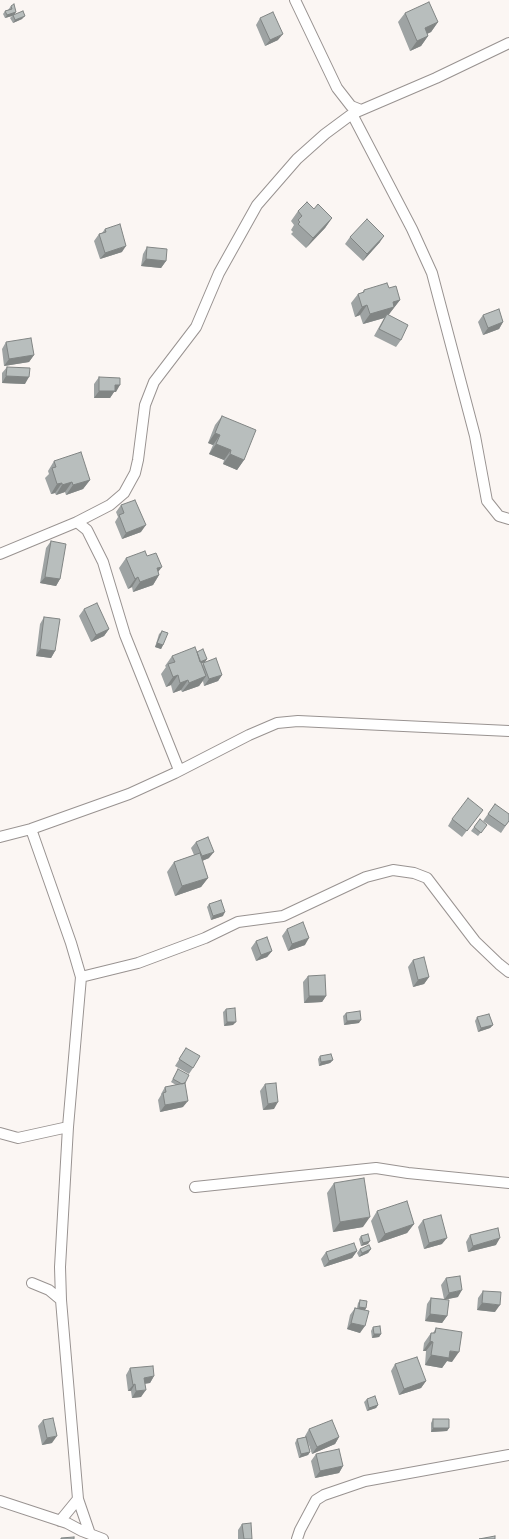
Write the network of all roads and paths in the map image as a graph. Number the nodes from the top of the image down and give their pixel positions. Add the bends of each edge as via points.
1 (295, 0) edge
2 (509, 44) edge
3 (356, 112) junction
4 (509, 519) edge
5 (77, 522) junction
6 (0, 554) edge
7 (509, 731) edge
8 (179, 770) junction
9 (31, 829) junction
10 (0, 837) edge
11 (509, 972) edge
12 (81, 977) junction
13 (68, 1127) junction
14 (0, 1133) edge
15 (509, 1183) edge
16 (195, 1187) dead end
17 (32, 1283) dead end
18 (62, 1300) junction
19 (509, 1455) edge
20 (78, 1499) junction
21 (0, 1501) edge
22 (60, 1521) junction
23 (85, 1535) edge
24 (103, 1539) edge
25 (297, 1539) edge

1 - 3 street via 337,88
2 - 3 street
3 - 4 street via 432,273 475,436 487,501 499,516
3 - 5 street via 325,134 297,159 257,205 219,273 196,326 154,382 145,405 135,473 124,493 110,505
5 - 6 street
5 - 8 street via 87,530 103,562 125,635
7 - 8 street via 298,721 277,723
8 - 9 street via 129,794
9 - 10 street
9 - 12 street
11 - 12 street via 475,941 427,878 414,872 393,870 366,876 282,916 238,922 205,938 138,963
12 - 13 street
13 - 14 street via 18,1138
13 - 18 street via 60,1267
15 - 16 street via 376,1168
17 - 18 street via 49,1290
18 - 20 street
19 - 25 street via 365,1481 324,1495 316,1500
20 - 22 street
20 - 23 street
21 - 22 street
22 - 23 street
23 - 24 street

